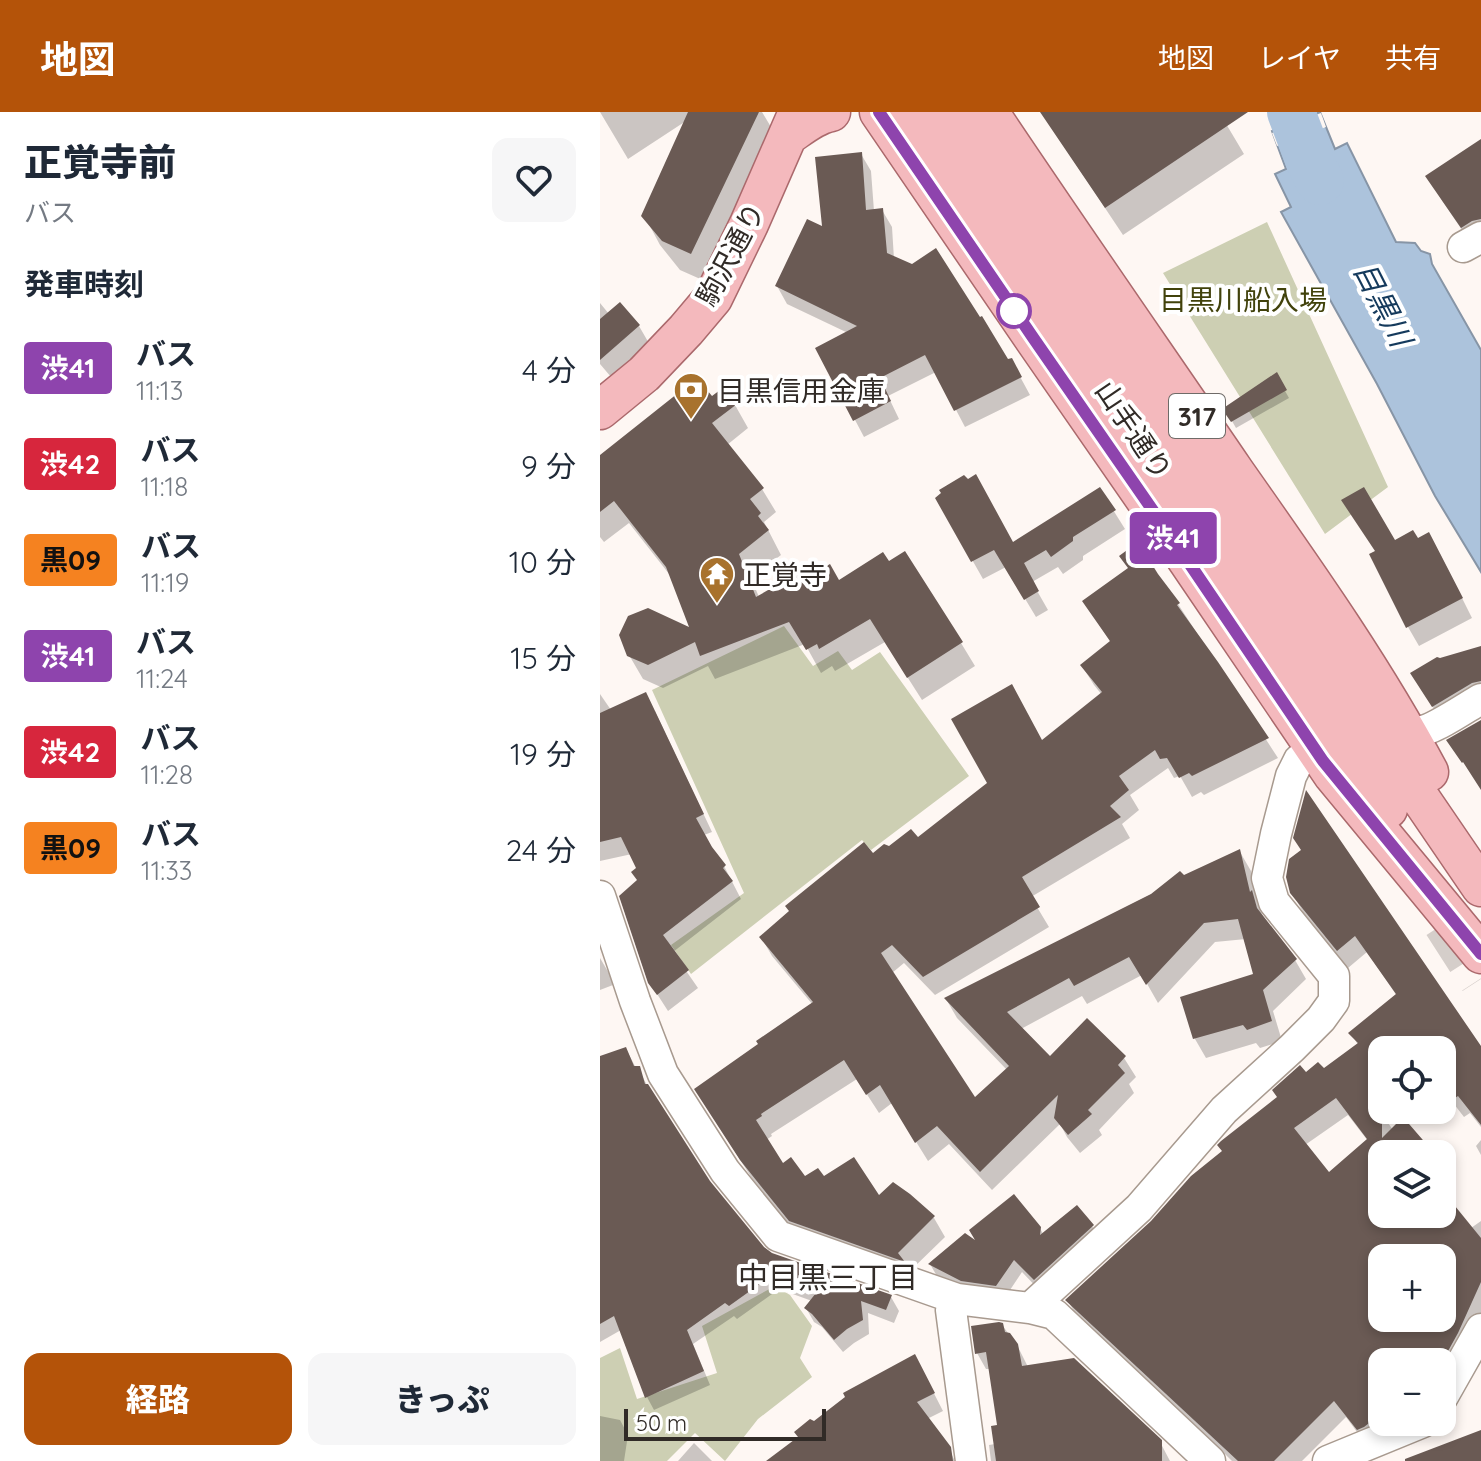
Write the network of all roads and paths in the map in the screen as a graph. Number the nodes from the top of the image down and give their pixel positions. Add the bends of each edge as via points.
1 (831, 112) edge
2 (952, 112) edge
3 (989, 112) edge
4 (887, 116) edge
5 (794, 124) edge
6 (600, 410) edge
7 (1481, 699) edge
8 (1402, 721) junction
9 (1314, 748) junction
10 (1481, 869) edge
11 (1481, 887) edge
12 (600, 896) edge
13 (1481, 952) edge
14 (957, 1299) junction
15 (1035, 1304) junction
16 (1481, 1329) edge
17 (1456, 1373) edge
18 (1389, 1436) edge
19 (971, 1461) edge
20 (1210, 1461) edge
21 (1328, 1461) edge

1 - 5 main road
2 - 11 main road, 山手通り / 317
3 - 8 main road, 317
4 - 9 main road, 317
4 - 13 main road, 山手通り / 317 via 1205,535
5 - 6 main road, 駒沢通り via 713,298 644,374
7 - 8 street via 1421,731
8 - 10 main road, 317
9 - 13 main road, 317
9 - 15 street via 1291,776 1267,878 1274,902 1334,976 1334,1001 1302,1039 1224,1110 1139,1208
12 - 14 street via 663,1074 725,1171 778,1236
14 - 15 street
14 - 19 street via 951,1310
15 - 20 street via 1054,1314
16 - 17 street
18 - 21 street

